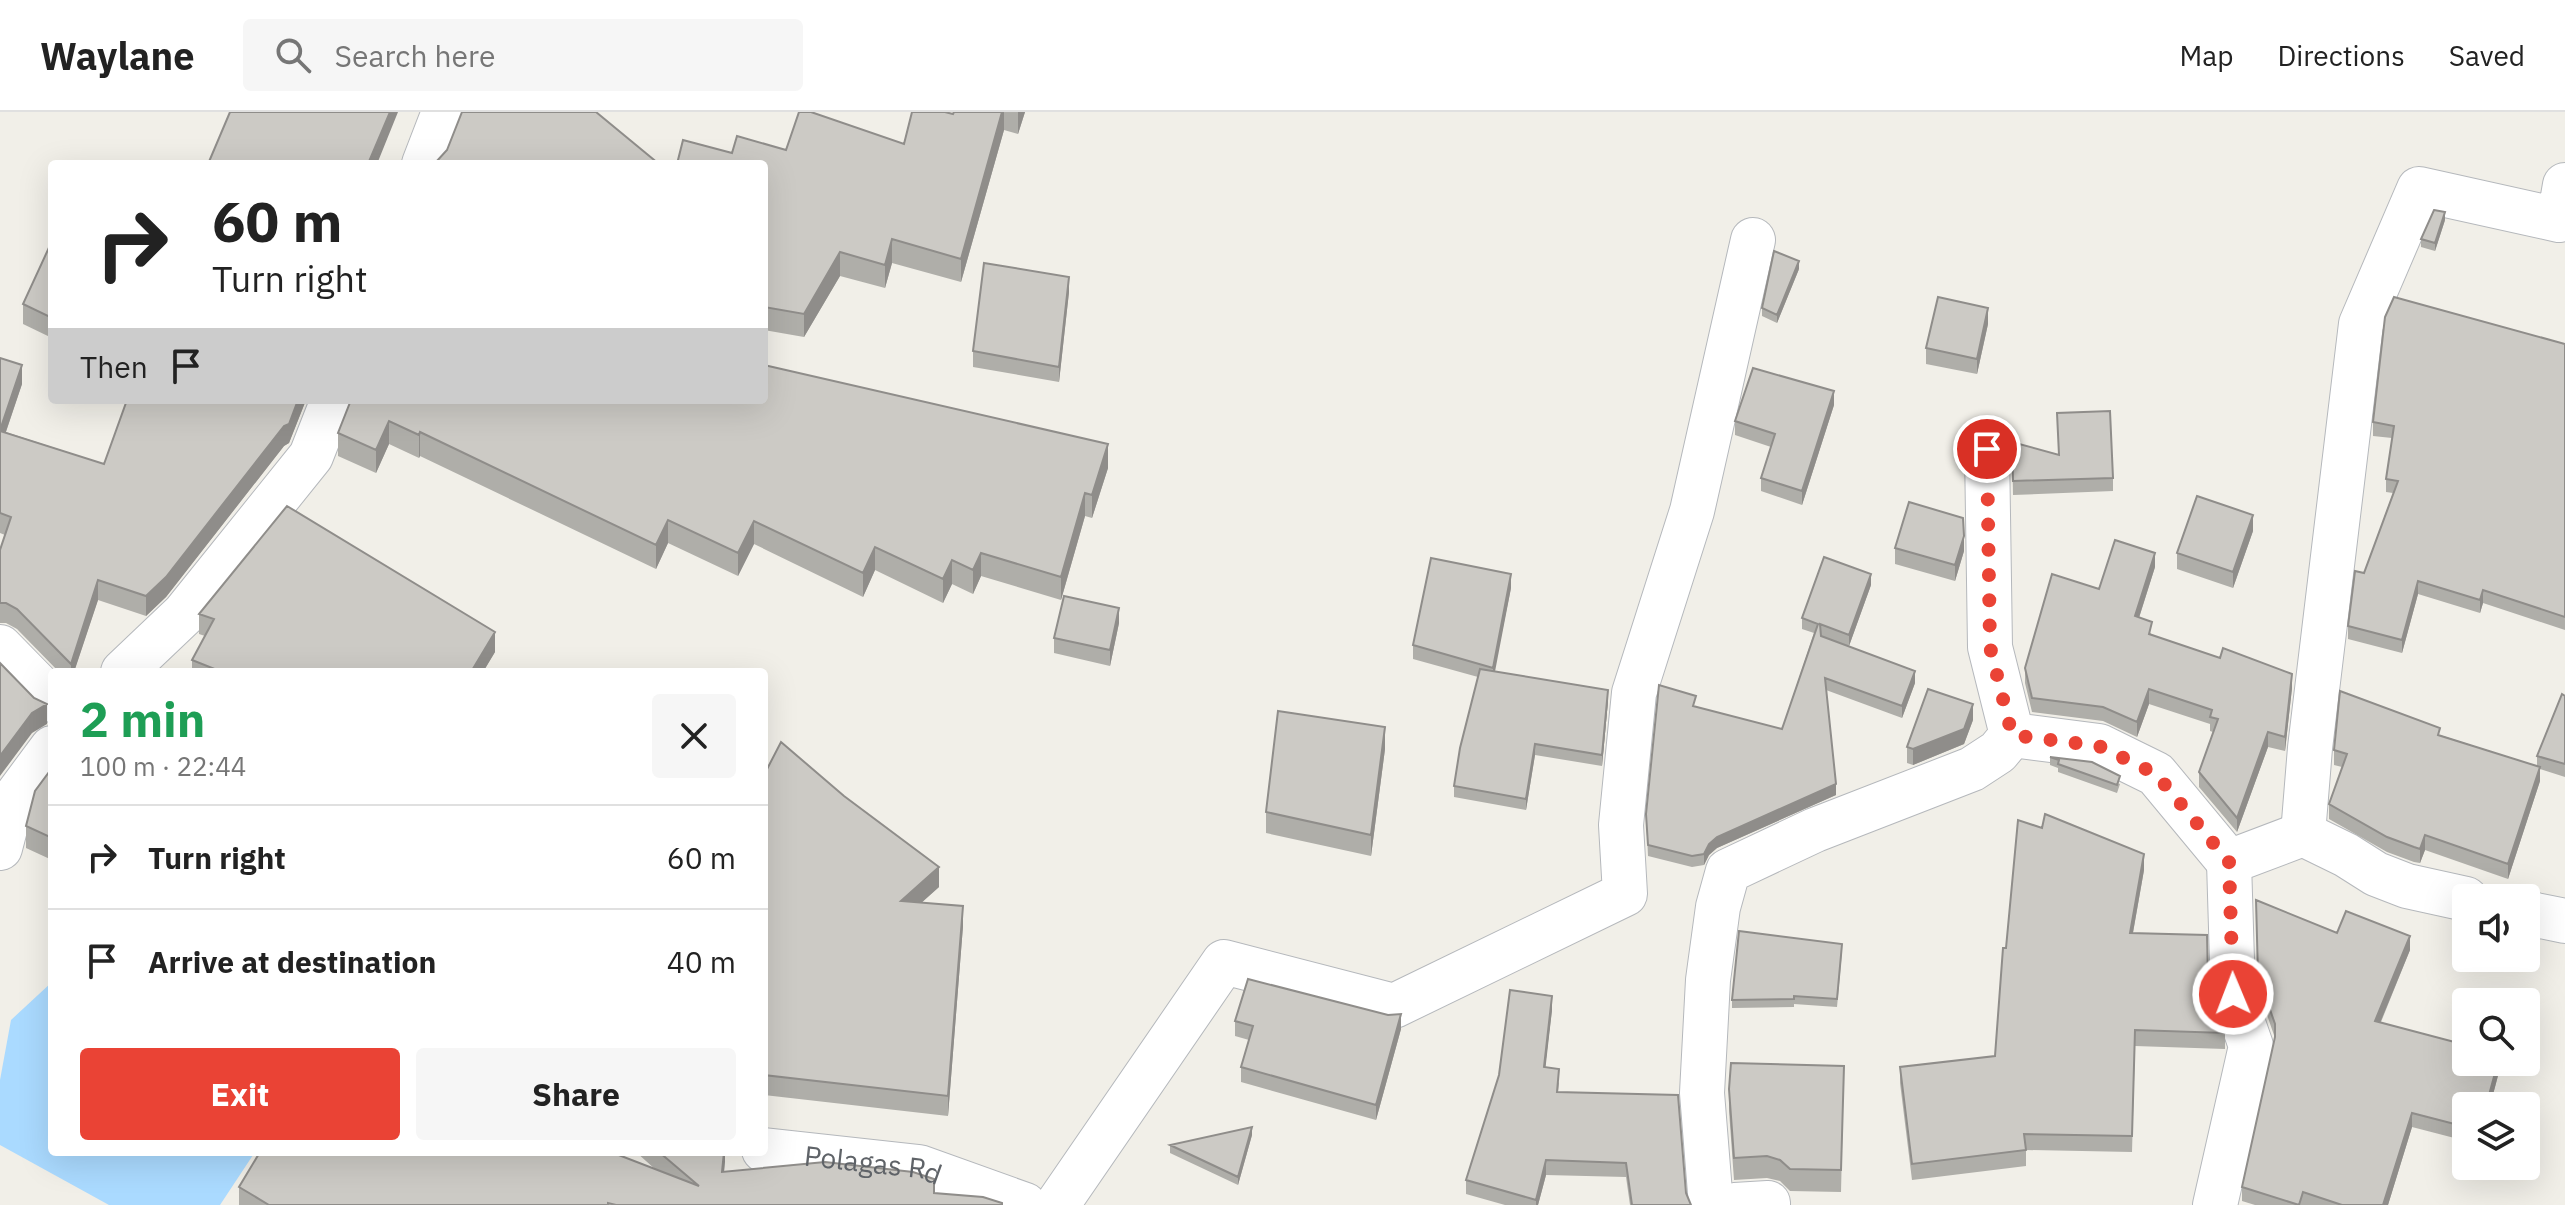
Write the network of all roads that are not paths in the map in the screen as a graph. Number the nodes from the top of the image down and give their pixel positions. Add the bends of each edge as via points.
1 (444, 112) edge
2 (426, 160) edge
3 (2563, 208) edge
4 (1753, 240) dead end
5 (331, 404) edge
6 (1987, 449) dead end
7 (0, 647) edge
8 (127, 668) edge
9 (48, 696) edge
10 (2012, 735) junction
11 (48, 753) edge
12 (2303, 834) junction
13 (0, 848) edge
14 (2229, 862) junction
15 (2452, 896) edge
16 (2540, 916) edge
17 (2565, 921) edge
18 (768, 1150) edge
19 (1025, 1205) edge
20 (1057, 1205) edge
21 (1711, 1205) edge
22 (1735, 1205) edge
23 (1768, 1205) edge
24 (2215, 1205) edge

1 - 2 street
3 - 12 street via 2419,189 2361,324
4 - 20 street via 1692,511 1634,693 1621,825 1625,894 1394,1006 1224,962
5 - 8 street via 311,456 184,614
6 - 10 street via 1990,647
7 - 9 street
10 - 14 street via 2099,746 2156,774
10 - 21 street via 1972,769 1815,830 1728,871 1707,994 1702,1093
11 - 13 street via 12,802
12 - 14 street
12 - 15 street via 2376,874
14 - 24 street via 2233,994 2251,1046
16 - 17 street
18 - 19 street, Polagas Rd via 919,1167
22 - 23 street

